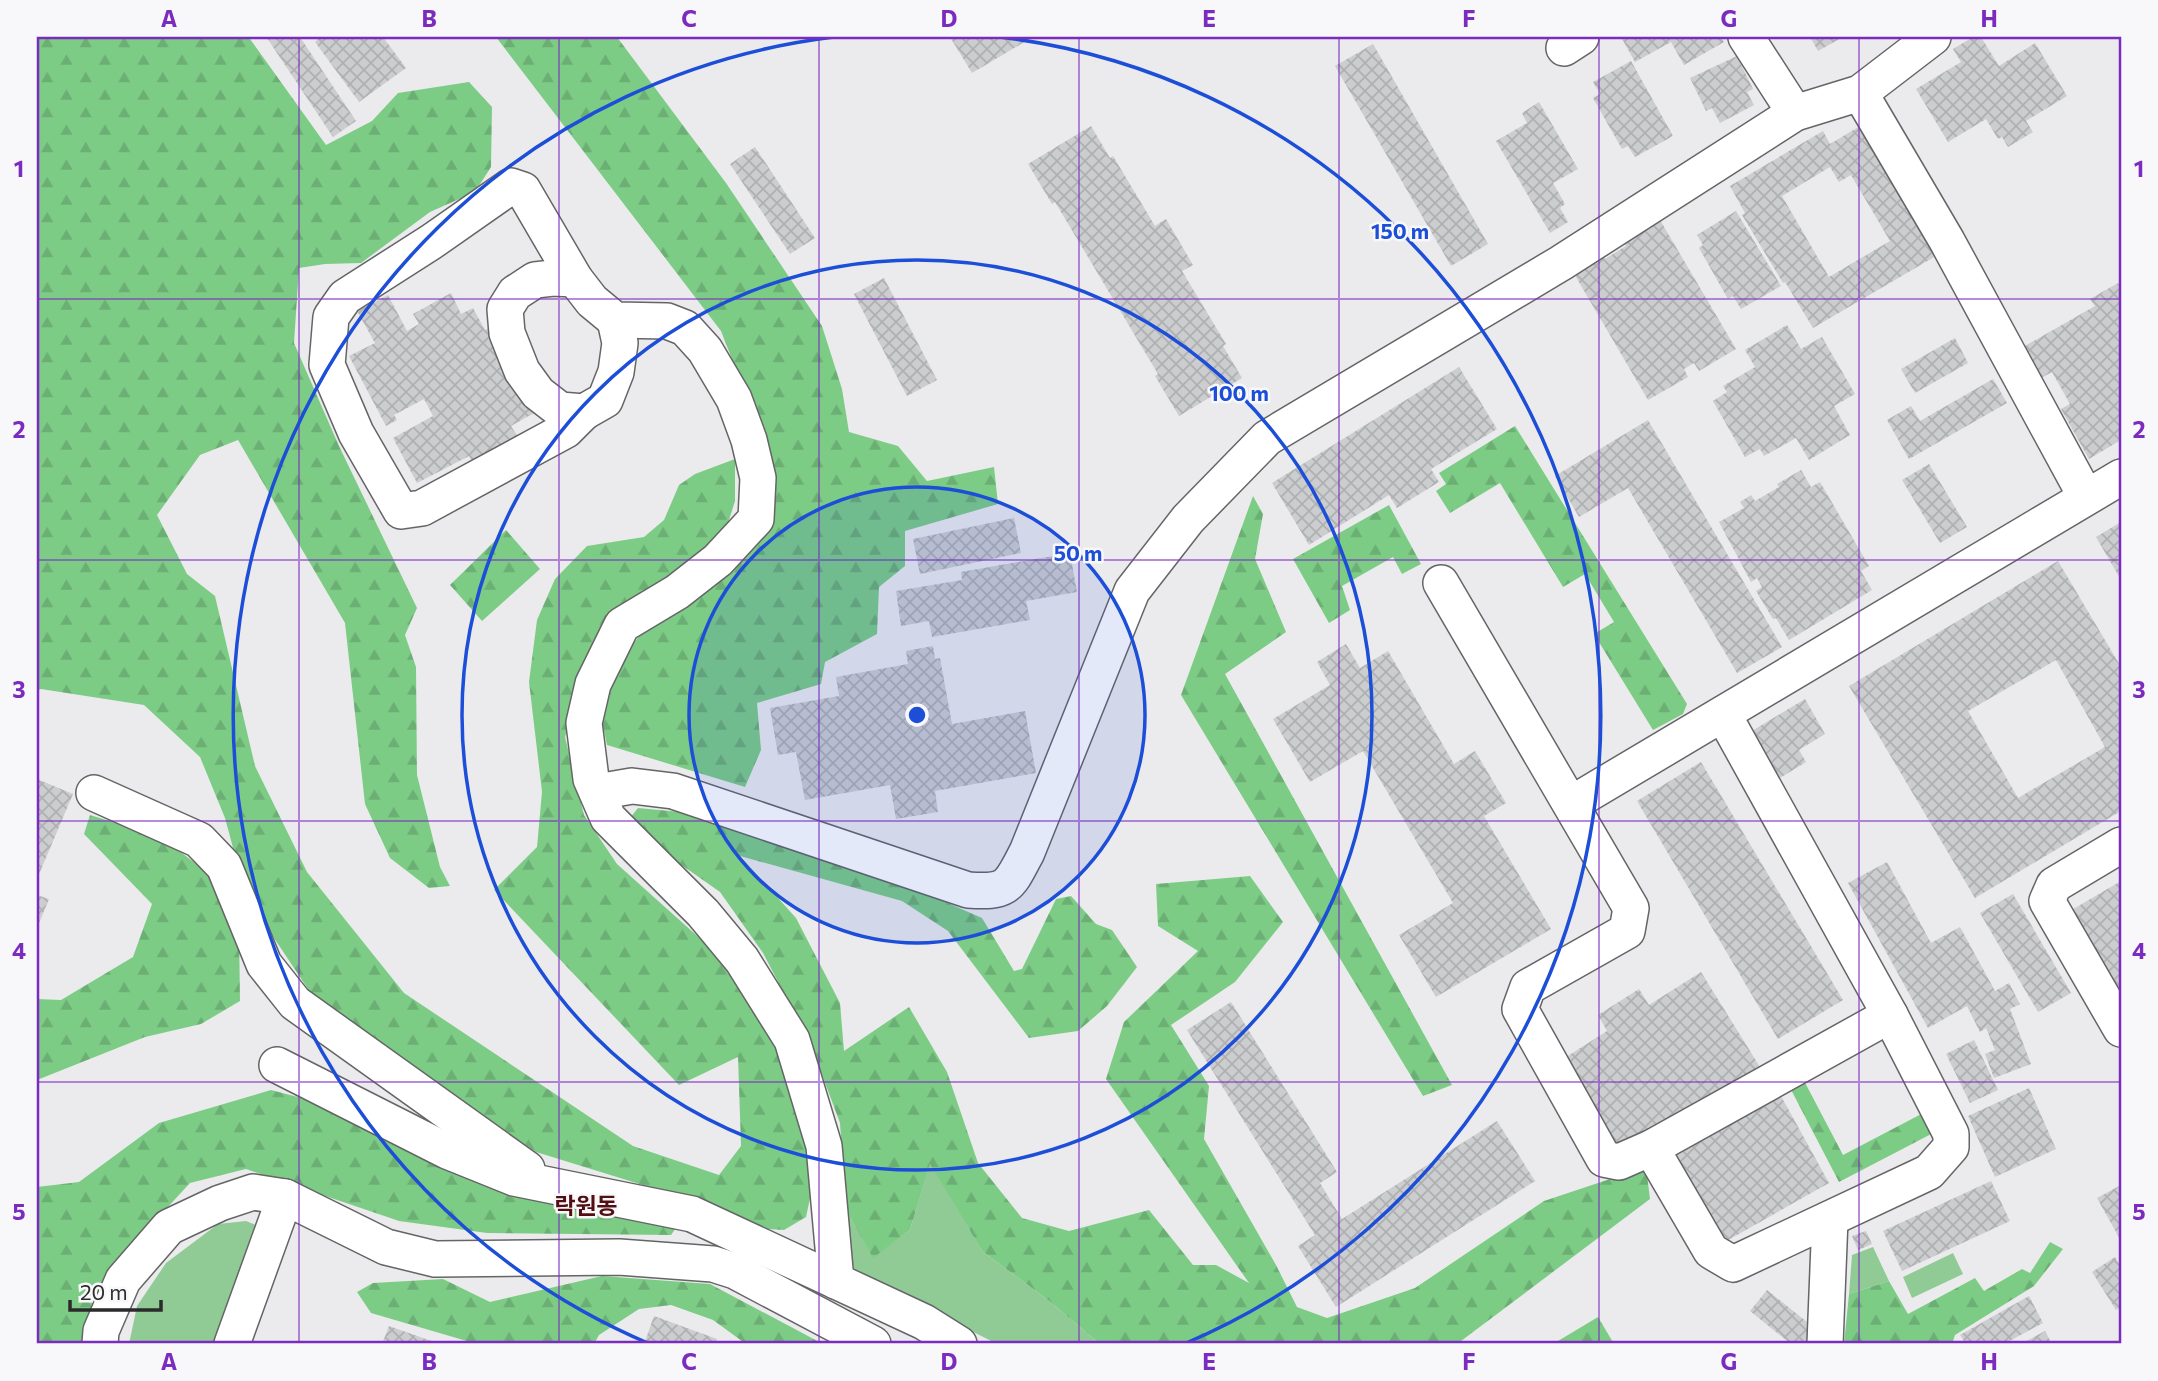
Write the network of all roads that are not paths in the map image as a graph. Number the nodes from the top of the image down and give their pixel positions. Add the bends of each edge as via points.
1 (1746, 37) edge
2 (1931, 37) edge
3 (1860, 93) junction
4 (1795, 113) junction
5 (575, 279) junction
6 (615, 320) junction
7 (584, 412) junction
8 (2121, 477) edge
9 (2086, 497) junction
10 (1441, 583) dead end
11 (1723, 714) junction
12 (597, 792) junction
13 (94, 793) dead end
14 (1571, 804) junction
15 (2121, 845) edge
16 (1890, 1015) junction
17 (2121, 1028) edge
18 (276, 1065) dead end
19 (1651, 1148) junction
20 (550, 1185) junction
21 (285, 1197) junction
22 (1830, 1219) junction
23 (836, 1281) junction
24 (100, 1344) edge
25 (232, 1344) edge
26 (873, 1344) edge
27 (959, 1344) edge
28 (1825, 1344) edge

1 - 4 street
2 - 3 street
3 - 4 street
3 - 9 street via 1947,241
4 - 12 street via 1561,263 1267,438 1188,519 1132,591 1011,882 992,892 968,890 673,791 632,786
5 - 6 street
5 - 7 street via 535,280 515,293 505,309 507,333 522,371 538,393 560,410
5 - 7 street via 523,190 510,186 345,297 331,317 327,365 356,433 401,511 422,509 566,430
6 - 7 street via 620,343 617,372 605,400
6 - 12 street via 667,321 685,328 705,350 734,399 758,478 756,519 718,560 677,592 622,625 593,684 584,723
8 - 9 street
9 - 11 street
10 - 14 street
11 - 14 street
11 - 16 street
12 - 23 street via 608,818 703,913 742,960 792,1040 824,1146
13 - 20 street via 199,840 224,866 264,964 295,1003
14 - 19 street via 1631,908 1627,931 1528,987 1520,1009 1604,1159 1619,1162
15 - 17 street via 2054,885 2047,901
16 - 19 street
16 - 22 street via 1951,1134 1951,1147 1929,1172
18 - 20 street via 447,1151 514,1178
19 - 22 street via 1711,1251 1733,1264
20 - 23 street via 692,1214
21 - 24 street via 253,1192 169,1227 123,1280
21 - 25 street
21 - 26 street via 386,1247 435,1259 619,1257 713,1264 735,1270
22 - 28 street
23 - 27 street via 924,1322

